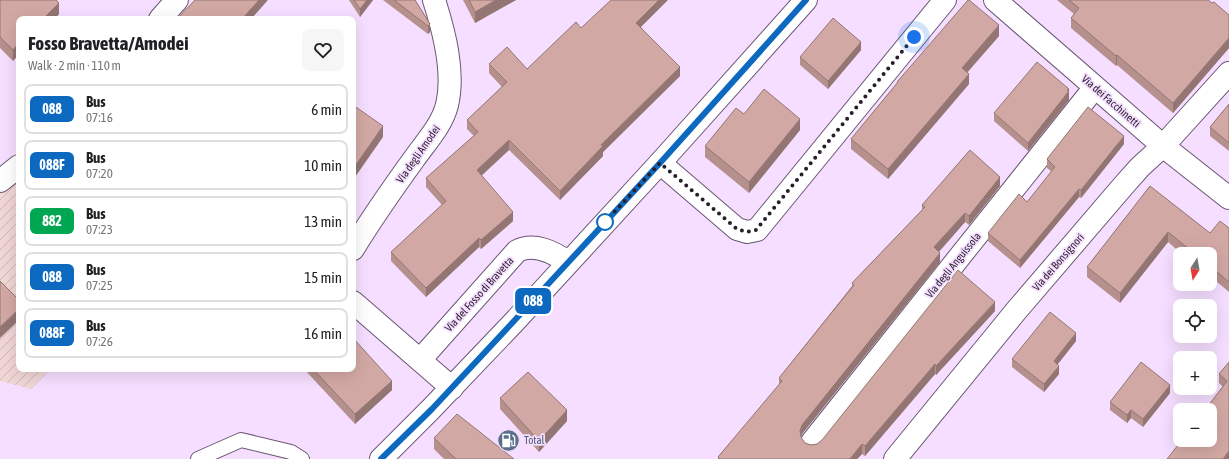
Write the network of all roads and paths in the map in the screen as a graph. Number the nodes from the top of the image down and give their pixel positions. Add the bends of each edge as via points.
1 (177, 0) edge
2 (434, 0) edge
3 (806, 0) edge
4 (945, 0) edge
5 (995, 0) edge
6 (163, 16) edge
7 (1229, 73) edge
8 (1095, 87) junction
9 (1163, 146) junction
10 (660, 163) junction
11 (16, 168) edge
12 (0, 181) edge
13 (1229, 198) edge
14 (356, 245) edge
15 (568, 262) junction
16 (356, 305) edge
17 (420, 360) junction
18 (452, 388) junction
19 (812, 442) dead end
20 (293, 457) edge
21 (198, 459) edge
22 (381, 459) edge
23 (895, 459) edge

1 - 6 street
2 - 14 street, Via degli Amodei via 442,26 449,68 447,106 440,124
3 - 10 street
4 - 10 street via 756,230 747,232 737,229
5 - 8 street, Via dei Facchinetti
7 - 9 street, Via dei Bonsignori
8 - 9 street, Via dei Facchinetti
8 - 19 street, Via degli Anguissola
9 - 13 street, Via dei Facchinetti
9 - 23 street, Via dei Bonsignori via 1124,185 1026,299
10 - 15 street
11 - 12 street
15 - 17 street, Via del Fosso di Bravetta via 558,255 536,247 525,247 517,251
15 - 18 street
16 - 17 street
17 - 18 street
18 - 22 street
20 - 21 lane via 241,440

